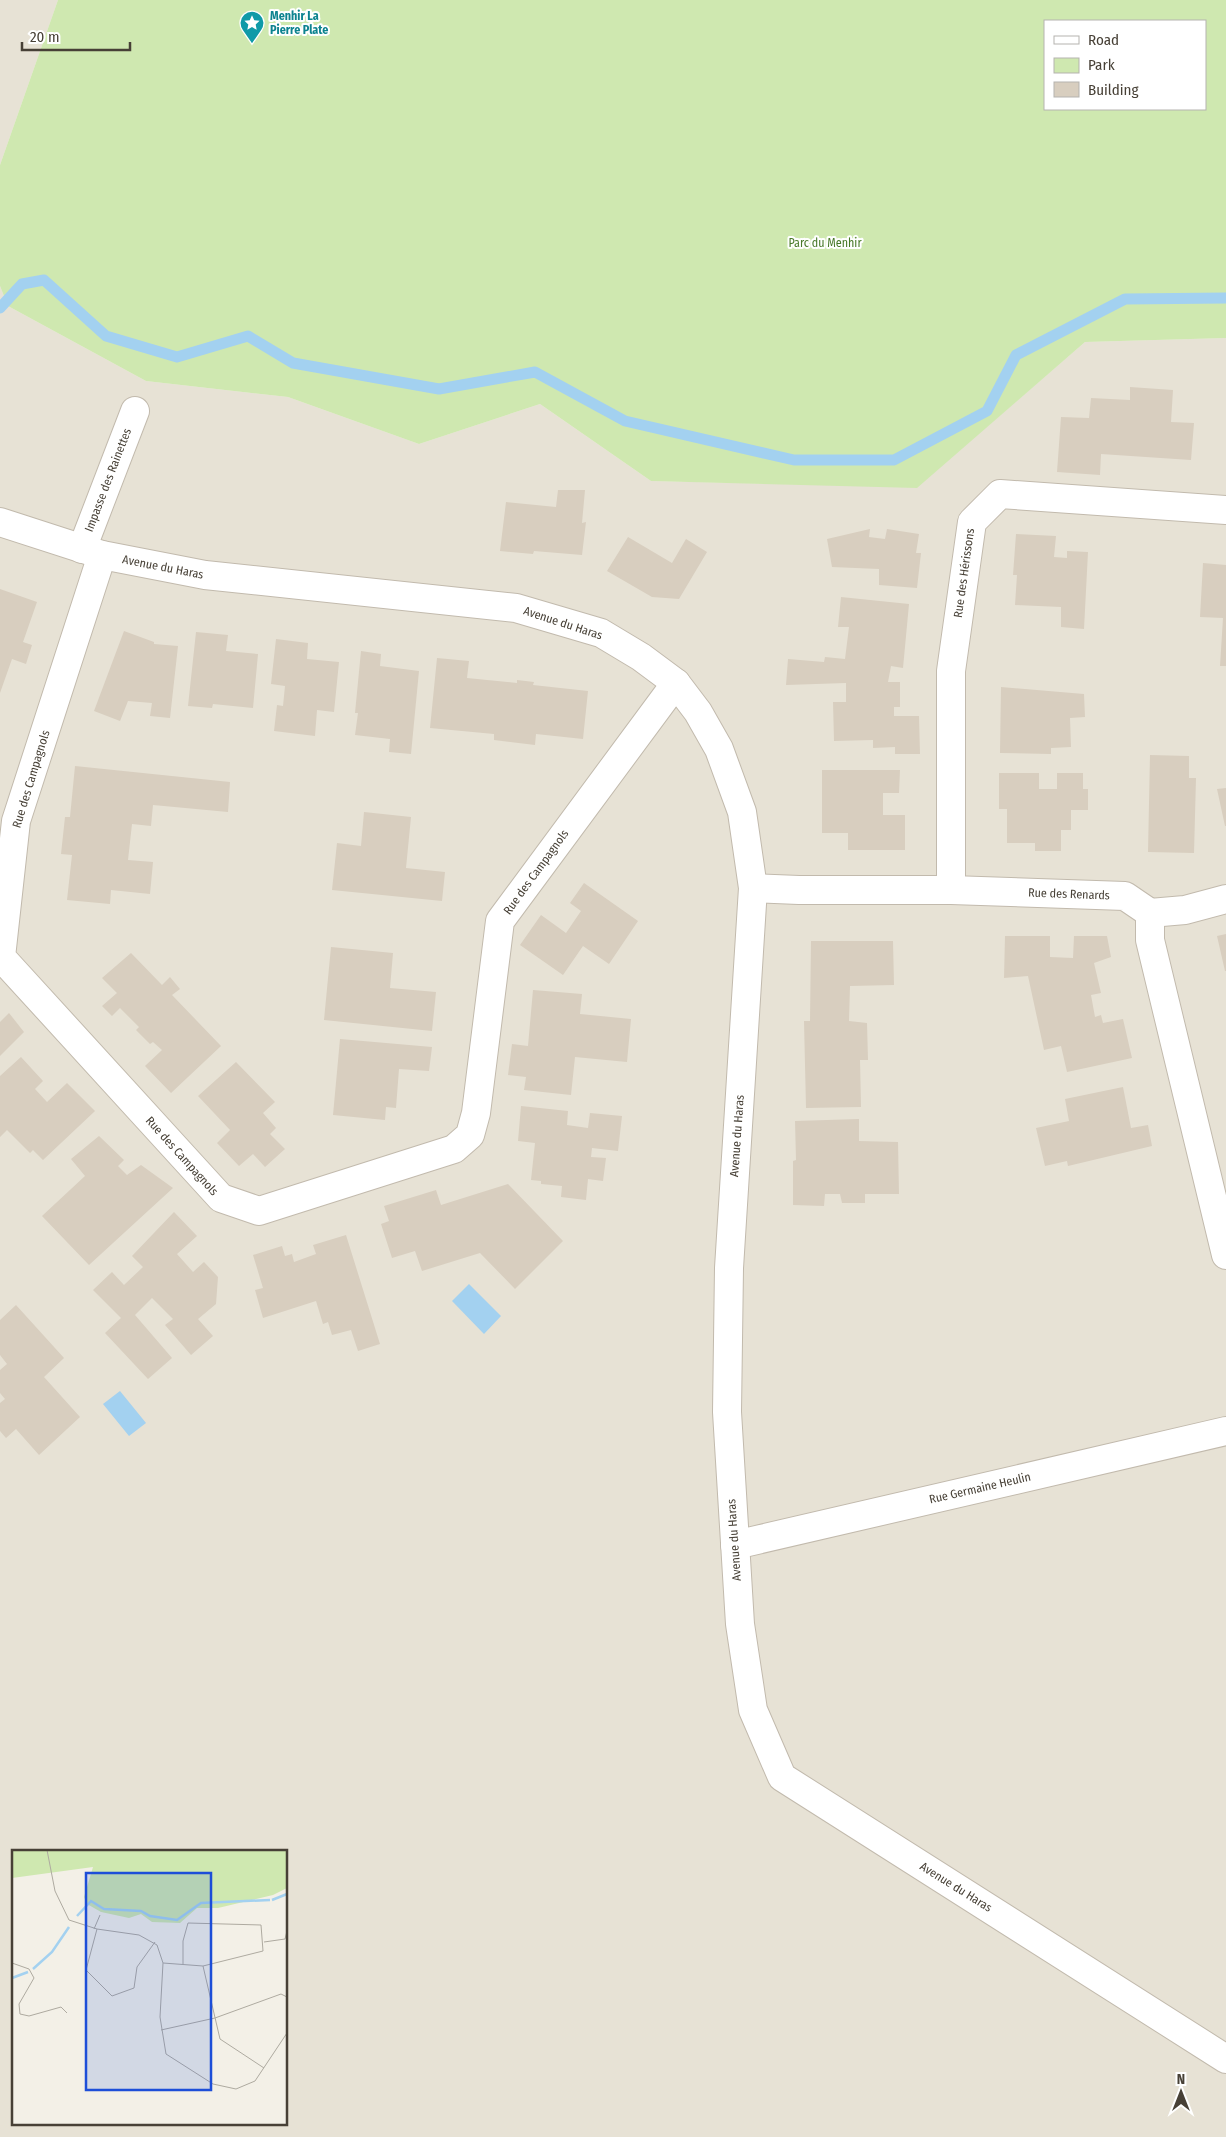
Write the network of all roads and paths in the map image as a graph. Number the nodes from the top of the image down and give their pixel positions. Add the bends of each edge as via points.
1 (135, 411) dead end
2 (1226, 510) edge
3 (0, 522) edge
4 (92, 552) junction
5 (676, 683) junction
6 (753, 888) junction
7 (950, 890) junction
8 (1226, 899) edge
9 (1150, 913) junction
10 (1226, 1254) edge
11 (1226, 1431) edge
12 (734, 1545) junction
13 (1226, 2059) edge

1 - 4 street, Impasse des Rainettes
2 - 7 street, Rue des Hérissons via 1000,494 972,522 950,671
3 - 4 street, Avenue du Haras
4 - 5 street, Avenue du Haras via 204,575 516,608 601,633
4 - 5 street, Rue des Campagnols via 16,821 1,956 220,1198 259,1211 454,1149 470,1135 476,1113 500,921
5 - 6 street, Avenue du Haras via 698,712 719,749 742,812
6 - 7 street, Rue des Renards
6 - 12 street, Avenue du Haras via 729,1268 727,1412
7 - 9 street, Rue des Renards via 1125,896
8 - 9 street via 1184,910
9 - 10 street via 1150,940
11 - 12 street, Rue Germaine Heulin
12 - 13 street, Avenue du Haras via 740,1624 753,1710 782,1777

